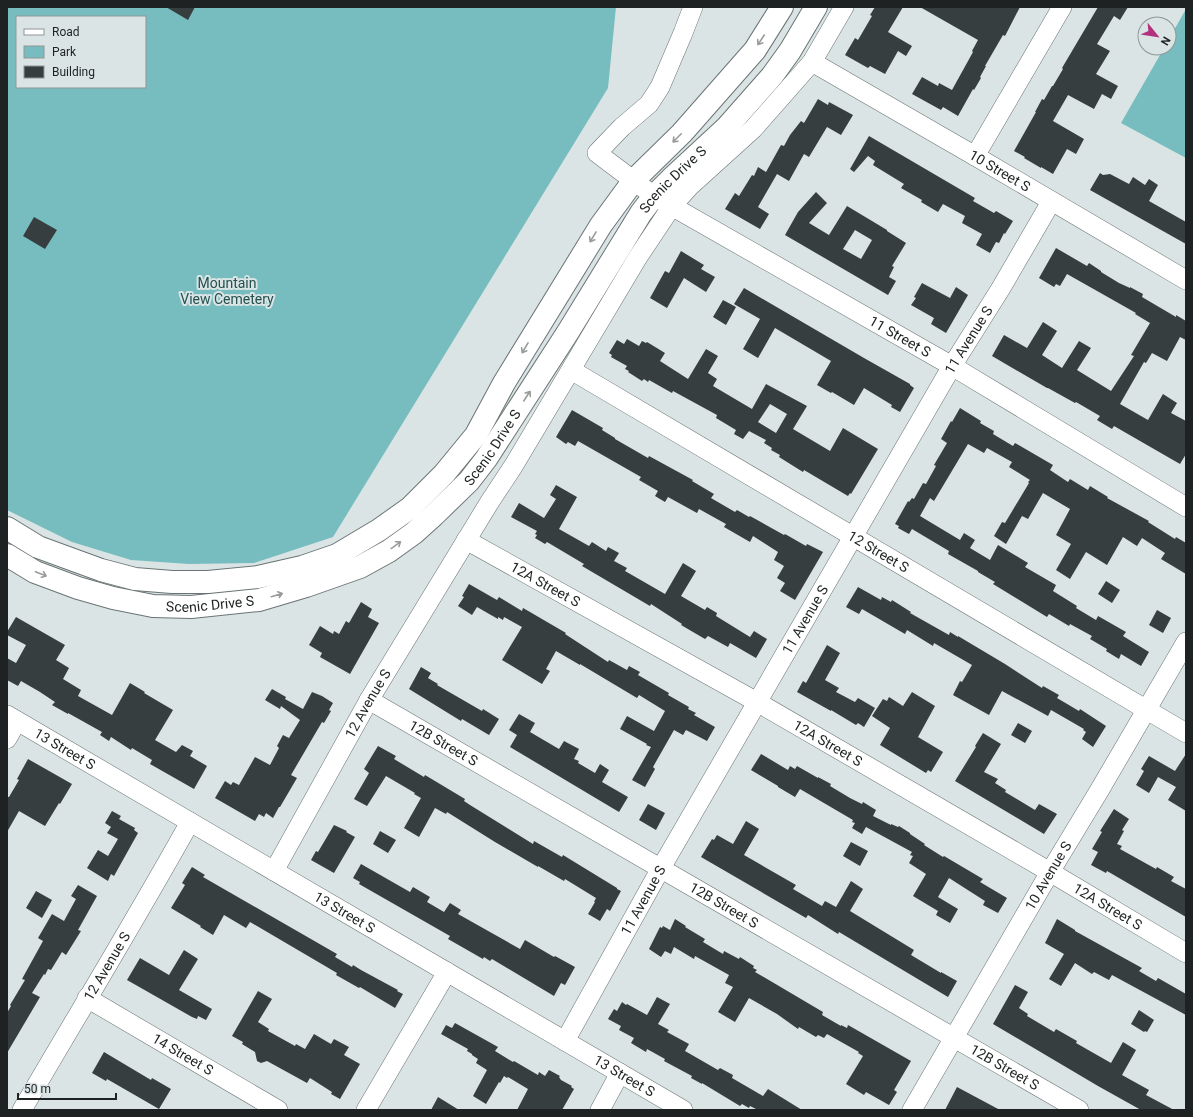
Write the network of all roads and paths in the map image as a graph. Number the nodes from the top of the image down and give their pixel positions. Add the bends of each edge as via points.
1 (693, 7) edge
2 (782, 7) edge
3 (816, 7) edge
4 (844, 7) edge
5 (1062, 7) edge
6 (812, 62) junction
7 (975, 156) junction
8 (634, 180) junction
9 (663, 201) junction
10 (1051, 202) junction
11 (1186, 280) edge
12 (952, 366) junction
13 (570, 370) junction
14 (1186, 507) edge
15 (7, 528) edge
16 (853, 537) junction
17 (466, 540) junction
18 (7, 555) edge
19 (1186, 642) edge
20 (369, 700) junction
21 (757, 702) junction
22 (1146, 710) junction
23 (12, 718) edge
24 (1186, 734) edge
25 (7, 739) edge
26 (190, 822) junction
27 (660, 868) junction
28 (274, 871) junction
29 (1050, 872) junction
30 (1186, 953) edge
31 (447, 972) junction
32 (87, 998) junction
33 (954, 1037) junction
34 (565, 1041) junction
35 (620, 1073) junction
36 (22, 1110) edge
37 (278, 1110) edge
38 (366, 1110) edge
39 (600, 1110) edge
40 (683, 1110) edge
41 (912, 1110) edge
42 (1079, 1110) edge

1 - 8 street, 11 Street S via 660,87 649,104 622,126 597,153
2 -> 8 main road, Scenic Drive S via 754,50 682,133
3 - 9 main road, Scenic Drive S via 772,76 726,127 673,177
4 - 6 street, Scenic Drive S
5 - 7 street
6 - 7 street, 10 Street S
6 - 9 street, Scenic Drive S via 753,129 690,186
7 - 10 street, 10 Street S
8 - 9 street, 11 Street S
8 -> 15 main road, Scenic Drive S via 601,225 504,383 476,434 444,474 410,508 337,556 258,577 208,582 135,579 101,570 38,547
9 - 12 street, 11 Street S
9 - 13 street, Scenic Drive S via 638,257
18 -> 9 main road, Scenic Drive S via 35,572 113,598 153,606 191,607 258,600 366,564 414,533 469,481 568,332 641,213
10 - 11 street, 10 Street S
10 - 12 street, 11 Avenue S
12 - 14 street, 11 Street S
12 - 16 street, 11 Avenue S
13 - 16 street, 12 Street S
13 - 17 street, Scenic Drive S
16 - 21 street, 11 Avenue S
16 - 22 street, 12 Street S
17 - 20 street, 12 Avenue S
17 - 21 street, 12A Street S
19 - 22 street, 10 Avenue S
20 - 27 street, 12B Street S
20 - 28 street, 12 Avenue S
21 - 27 street, 11 Avenue S
21 - 29 street, 12A Street S
22 - 24 street, 12 Street S
22 - 29 street, 10 Avenue S
23 - 25 street
23 - 26 street, 13 Street S
26 - 28 street, 13 Street S
26 - 32 street, 12 Avenue S
27 - 33 street, 12B Street S
27 - 34 street, 11 Avenue S
28 - 31 street, 13 Street S
29 - 30 street, 12A Street S
29 - 33 street, 10 Avenue S
31 - 34 street, 13 Street S
31 - 38 street
32 - 36 street, 12 Avenue S
32 - 37 street, 14 Street S
33 - 41 street, 10 Avenue S
33 - 42 street, 12B Street S
34 - 35 street, 13 Street S
35 - 39 street
35 - 40 street, 13 Street S

